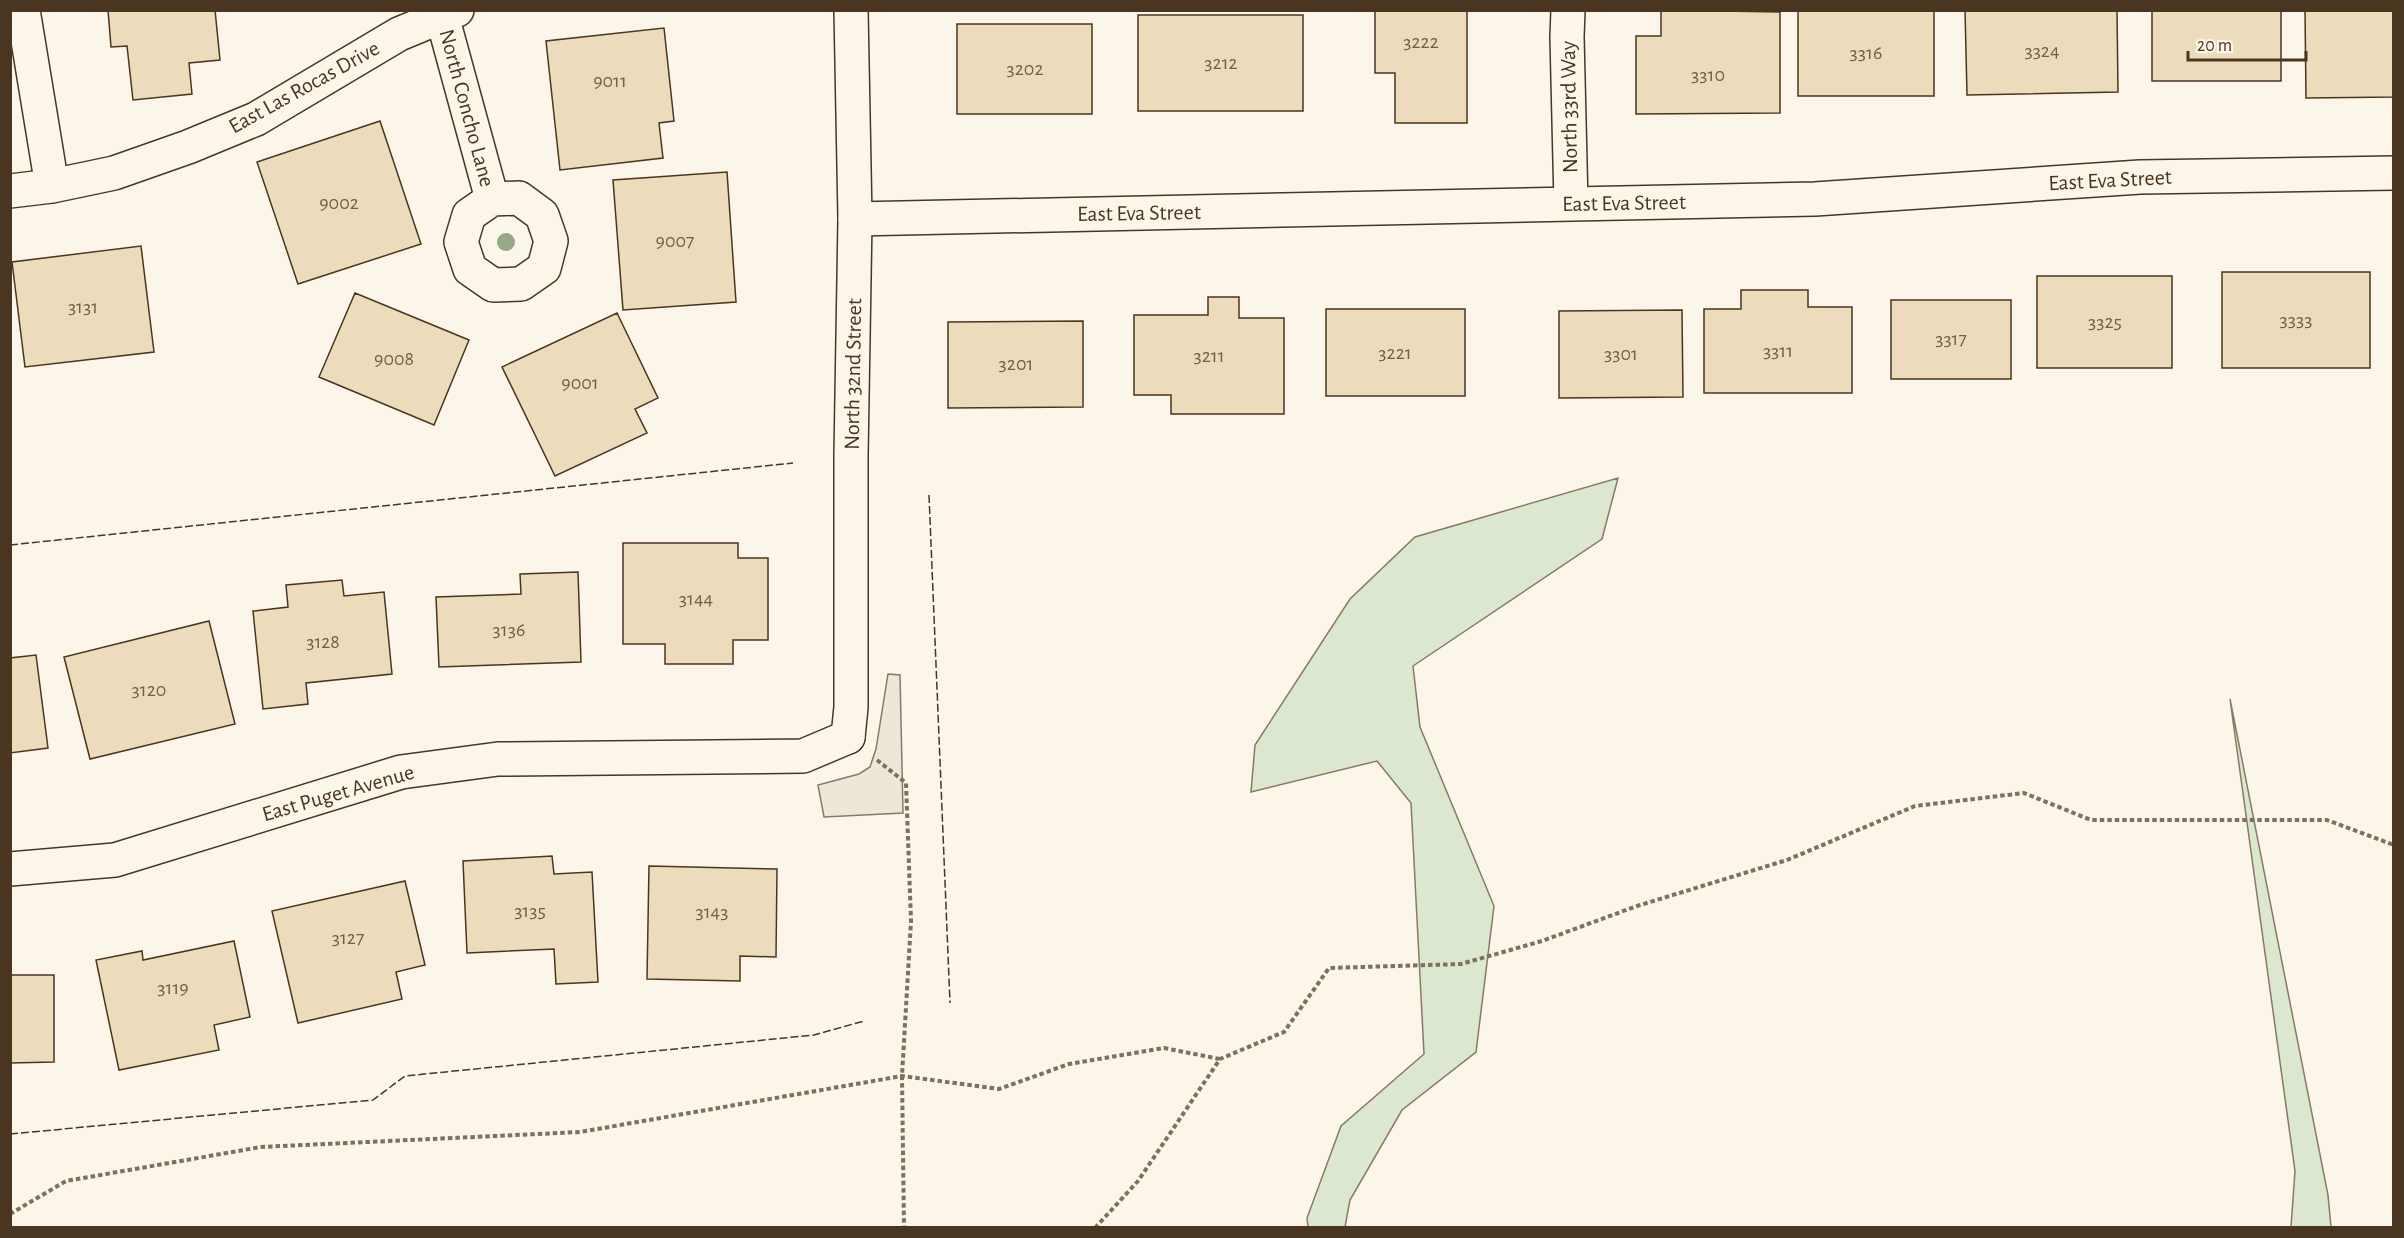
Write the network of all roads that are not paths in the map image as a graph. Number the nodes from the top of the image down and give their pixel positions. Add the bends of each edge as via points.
1 (23, 10) edge
2 (851, 10) edge
3 (1568, 10) edge
4 (449, 13) edge
5 (2394, 173) edge
6 (52, 186) junction
7 (10, 191) edge
8 (492, 199) dead end
9 (1571, 204) junction
10 (855, 219) junction
11 (848, 737) joint
12 (10, 869) edge

1 - 6 street
2 - 10 street, North 32nd Street
3 - 9 street, North 33rd Way
4 - 6 street, East Las Rocas Drive via 399,34 256,119 114,173
4 - 8 street, North Concho Lane
5 - 9 street, East Eva Street via 2140,177 1815,200
6 - 7 street, East Las Rocas Drive
9 - 10 street, East Eva Street
10 - 11 street, North 32nd Street
11 - 12 street, East Puget Avenue via 803,756 498,759 401,772 115,860

